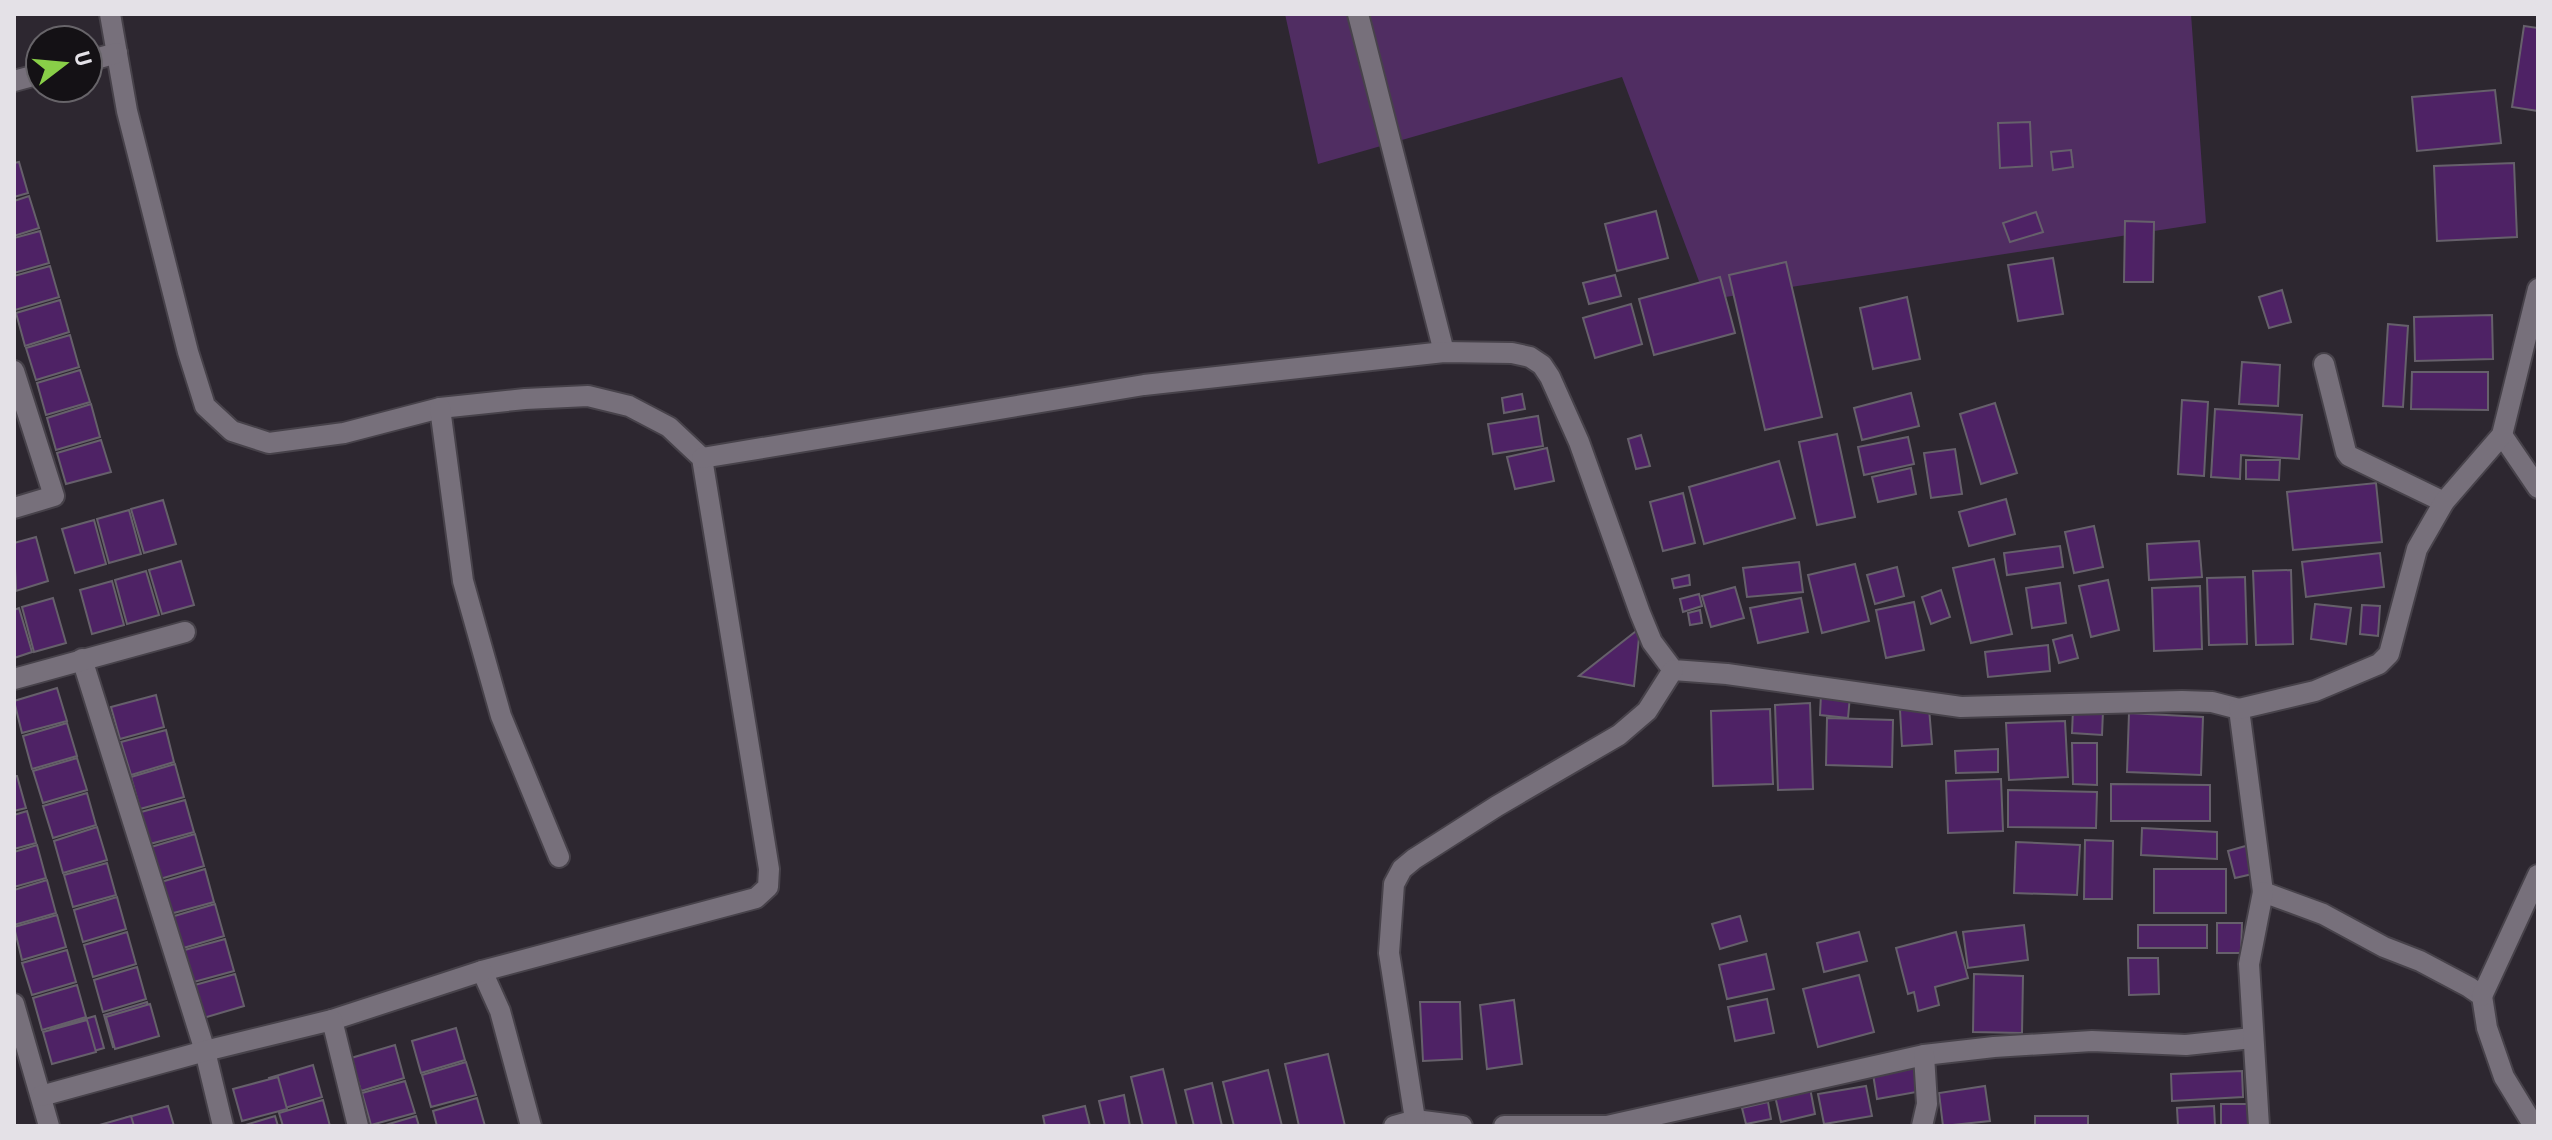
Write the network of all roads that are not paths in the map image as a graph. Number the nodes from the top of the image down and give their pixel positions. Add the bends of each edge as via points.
1 (110, 14) edge
2 (1358, 14) edge
3 (117, 53) junction
4 (104, 57) edge
5 (2538, 289) edge
6 (1444, 352) junction
7 (2324, 364) dead end
8 (14, 371) edge
9 (440, 408) junction
10 (2502, 435) junction
11 (702, 458) junction
12 (2538, 488) edge
13 (2444, 502) junction
14 (14, 508) edge
15 (185, 632) dead end
16 (82, 659) junction
17 (1673, 670) junction
18 (14, 679) edge
19 (2239, 709) junction
20 (559, 857) dead end
21 (2538, 875) edge
22 (2263, 892) junction
23 (482, 971) junction
24 (2482, 996) junction
25 (14, 1004) edge
26 (332, 1020) junction
27 (2252, 1038) junction
28 (205, 1051) junction
29 (1924, 1055) junction
30 (41, 1096) junction
31 (1415, 1123) edge
32 (49, 1126) edge
33 (223, 1126) edge
34 (358, 1126) edge
35 (531, 1126) edge
36 (1394, 1126) edge
37 (1462, 1126) edge
38 (1504, 1126) edge
39 (1922, 1126) edge
40 (2259, 1126) edge
41 (2534, 1126) edge

1 - 3 street
2 - 6 street
3 - 4 street
3 - 9 street via 127,111 205,406 232,431 269,443 344,433
5 - 10 street
6 - 11 street via 1144,385
6 - 17 street via 1512,353 1542,365 1579,442 1652,642
7 - 13 street via 2349,456
8 - 14 street via 54,496
9 - 11 street via 588,396 629,406 669,427
9 - 20 street via 463,581 501,716
10 - 12 street
10 - 13 street
11 - 23 street via 768,887 756,898
13 - 19 street via 2417,549 2389,654 2379,664 2315,691
15 - 16 street
16 - 18 street
16 - 28 street
17 - 19 street via 1961,707 2182,701
17 - 31 street via 1647,711 1619,735 1402,869 1394,884 1389,953
19 - 22 street
21 - 24 street
22 - 24 street via 2323,914
22 - 27 street via 2249,964
23 - 26 street
23 - 35 street via 500,1011
24 - 41 street via 2504,1077
25 - 30 street
26 - 28 street
26 - 34 street
27 - 29 street via 2186,1045 2092,1041
27 - 40 street
28 - 30 street
28 - 33 street
29 - 38 street via 1607,1126
29 - 39 street via 1927,1104
30 - 32 street
31 - 36 street
31 - 37 street

